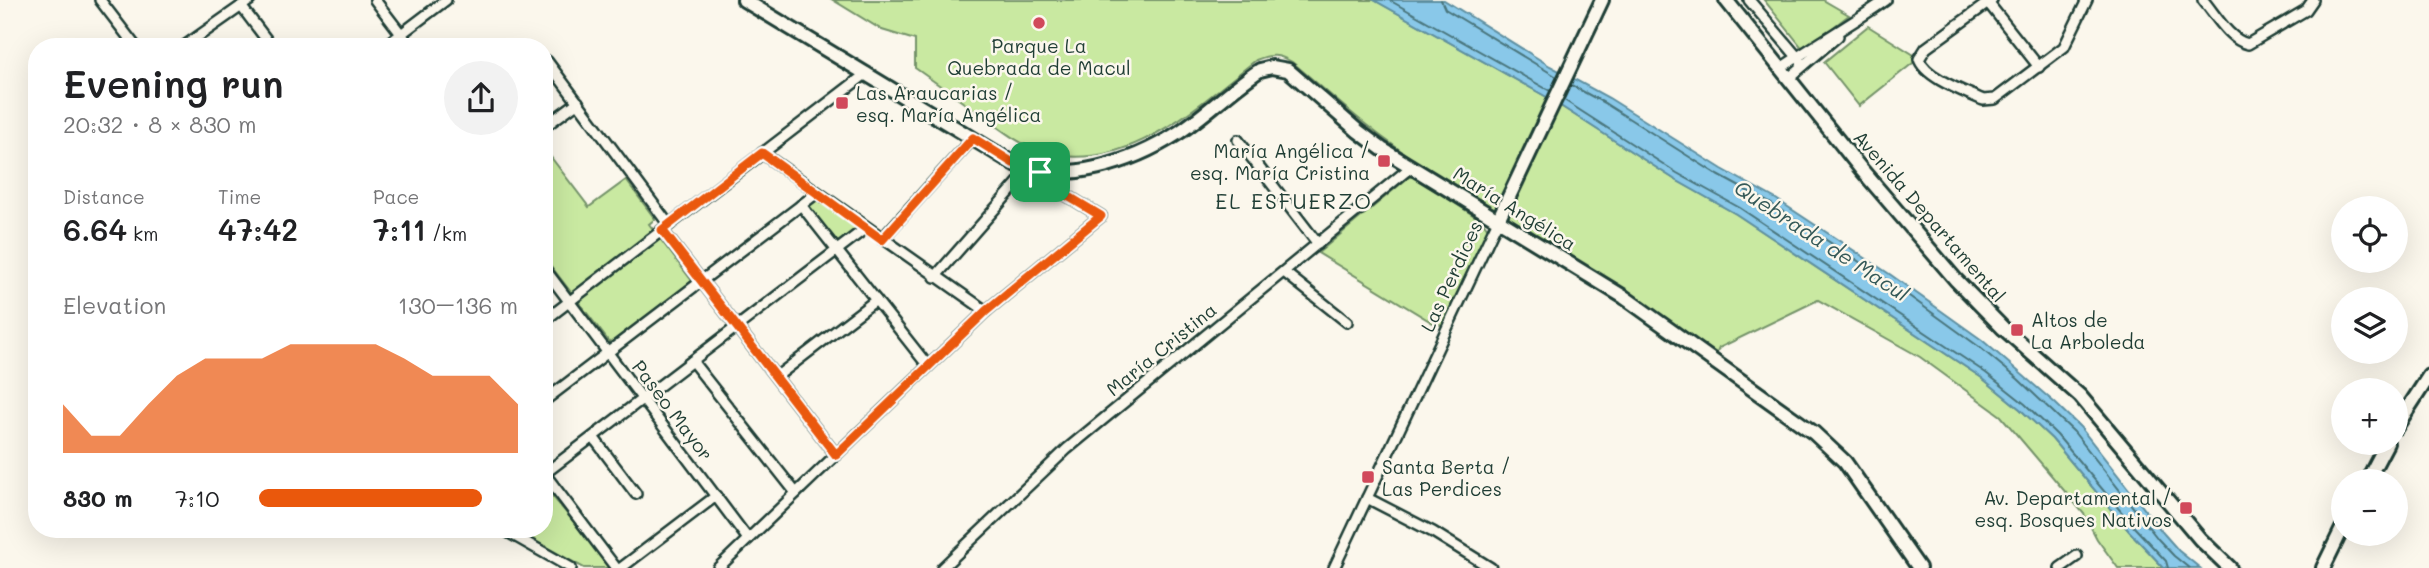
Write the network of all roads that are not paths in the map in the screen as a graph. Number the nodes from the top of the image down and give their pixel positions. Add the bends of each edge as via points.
1 (100, 0) edge
2 (250, 0) edge
3 (375, 0) edge
4 (744, 0) edge
5 (1602, 0) edge
6 (1726, 0) edge
7 (1749, 0) edge
8 (1886, 0) edge
9 (2087, 0) edge
10 (2203, 0) edge
11 (2313, 0) edge
12 (446, 1) edge
13 (1989, 1) edge
14 (241, 6) junction
15 (1847, 28) junction
16 (401, 34) junction
17 (129, 38) edge
18 (196, 38) edge
19 (265, 38) edge
20 (396, 38) edge
21 (404, 38) edge
22 (1797, 57) junction
23 (1804, 65) junction
24 (2039, 67) junction
25 (553, 71) edge
26 (867, 73) junction
27 (1785, 73) junction
28 (578, 102) junction
29 (553, 120) edge
30 (973, 138) junction
31 (1238, 140) dead end
32 (762, 153) junction
33 (1411, 167) junction
34 (1034, 171) junction
35 (817, 192) junction
36 (800, 205) junction
37 (1498, 220) junction
38 (666, 228) junction
39 (866, 228) junction
40 (882, 240) junction
41 (1318, 244) junction
42 (837, 251) junction
43 (1284, 272) junction
44 (935, 277) junction
45 (553, 280) edge
46 (701, 281) junction
47 (876, 300) junction
48 (569, 301) junction
49 (986, 311) junction
50 (553, 314) edge
51 (1347, 322) dead end
52 (737, 327) junction
53 (608, 353) junction
54 (692, 361) junction
55 (928, 366) junction
56 (2429, 376) edge
57 (776, 377) junction
58 (553, 394) edge
59 (643, 399) junction
60 (2408, 409) edge
61 (593, 437) junction
62 (836, 455) junction
63 (553, 466) edge
64 (553, 485) edge
65 (796, 493) junction
66 (636, 494) dead end
67 (716, 496) junction
68 (1367, 498) junction
69 (518, 538) edge
70 (748, 539) junction
71 (2334, 546) edge
72 (2077, 556) dead end
73 (572, 568) edge
74 (618, 568) edge
75 (718, 568) edge
76 (942, 568) edge
77 (1334, 568) edge
78 (1490, 568) edge
79 (1919, 568) edge
80 (2060, 568) edge
81 (2230, 568) edge
82 (2323, 568) edge

1 - 17 street
2 - 14 street
3 - 16 street
4 - 26 street
5 - 37 street, Las Perdices
6 - 27 street, Avenida Departamental
7 - 22 street
8 - 15 street
9 - 24 street via 2064,47
10 - 11 street via 2233,37 2248,44 2306,10
12 - 16 street
13 - 24 street
13 - 24 street via 1926,48 1919,59 1922,67 1983,100 1995,99
14 - 18 street
14 - 19 street
15 - 22 street
15 - 23 street
16 - 20 street
16 - 21 street
22 - 23 street
22 - 27 street
23 - 27 street
25 - 28 street
26 - 30 street
26 - 32 street
27 - 81 street, Avenida Departamental via 1956,280 2080,396 2200,539
28 - 29 street
28 - 38 street
30 - 34 street
30 - 40 street
31 - 41 street
32 - 35 street
32 - 38 street
33 - 34 street, María Angélica via 1363,136 1293,74 1272,67 1254,74 1191,124 1149,148 1098,166
33 - 37 street, María Angélica
33 - 41 street, María Cristina
34 - 44 street
34 - 49 street via 1101,216
35 - 36 street
35 - 39 street
36 - 42 street
36 - 46 street
37 - 68 street, Las Perdices
37 - 79 street, María Angélica via 1644,311 1826,443 1852,472
38 - 46 street
38 - 48 street
39 - 40 street
39 - 42 street
40 - 44 street
41 - 43 street, María Cristina
42 - 47 street
42 - 52 street
43 - 51 street
43 - 76 street, María Cristina via 1067,449
44 - 49 street
45 - 48 street, Paseo Mayor
46 - 52 street
46 - 53 street
47 - 55 street
47 - 57 street
48 - 50 street
48 - 53 street, Paseo Mayor
49 - 55 street
52 - 54 street
52 - 57 street
53 - 58 street
53 - 59 street, Paseo Mayor
54 - 59 street
54 - 65 street
55 - 62 street
56 - 60 street
57 - 62 street
59 - 61 street
59 - 67 street, Paseo Mayor
61 - 63 street
61 - 66 street
62 - 65 street
64 - 74 street
65 - 70 street
67 - 70 street, Paseo Mayor
67 - 74 street
68 - 77 street, Las Perdices
68 - 78 street
69 - 73 street
70 - 75 street
71 - 82 street
72 - 80 street

